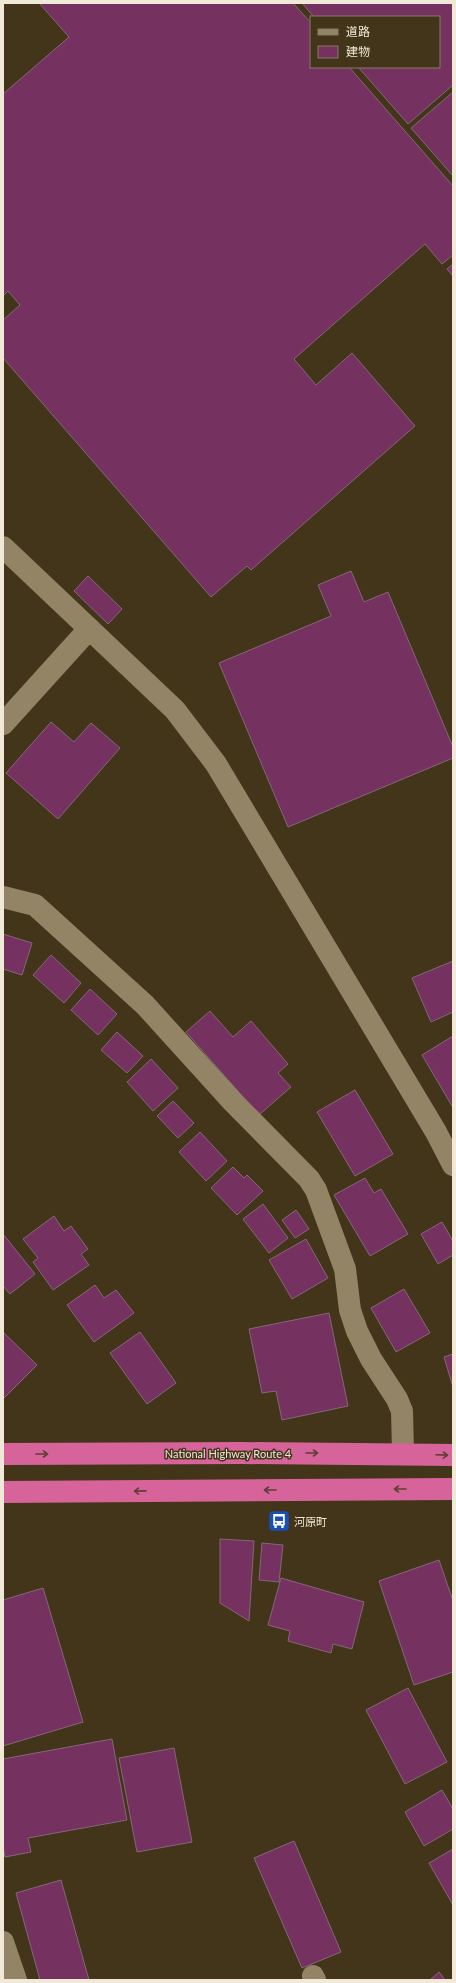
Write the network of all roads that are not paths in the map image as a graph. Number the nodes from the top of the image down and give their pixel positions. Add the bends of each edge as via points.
1 (3, 547) edge
2 (89, 629) junction
3 (3, 724) edge
4 (3, 897) edge
5 (453, 1165) edge
6 (3, 1454) edge
7 (403, 1454) junction
8 (453, 1455) edge
9 (453, 1489) edge
10 (3, 1492) edge
11 (3, 1942) edge
12 (16, 1980) edge

1 - 2 street
2 - 3 street
2 - 5 street via 175,710 216,764 432,1125
4 - 7 street via 35,905 146,1005 233,1102 309,1179 316,1190 345,1269 350,1310 357,1330 402,1411
6 -> 7 highway, National Highway Route 4
7 -> 8 highway, National Highway Route 4
9 -> 10 highway
11 - 12 street

